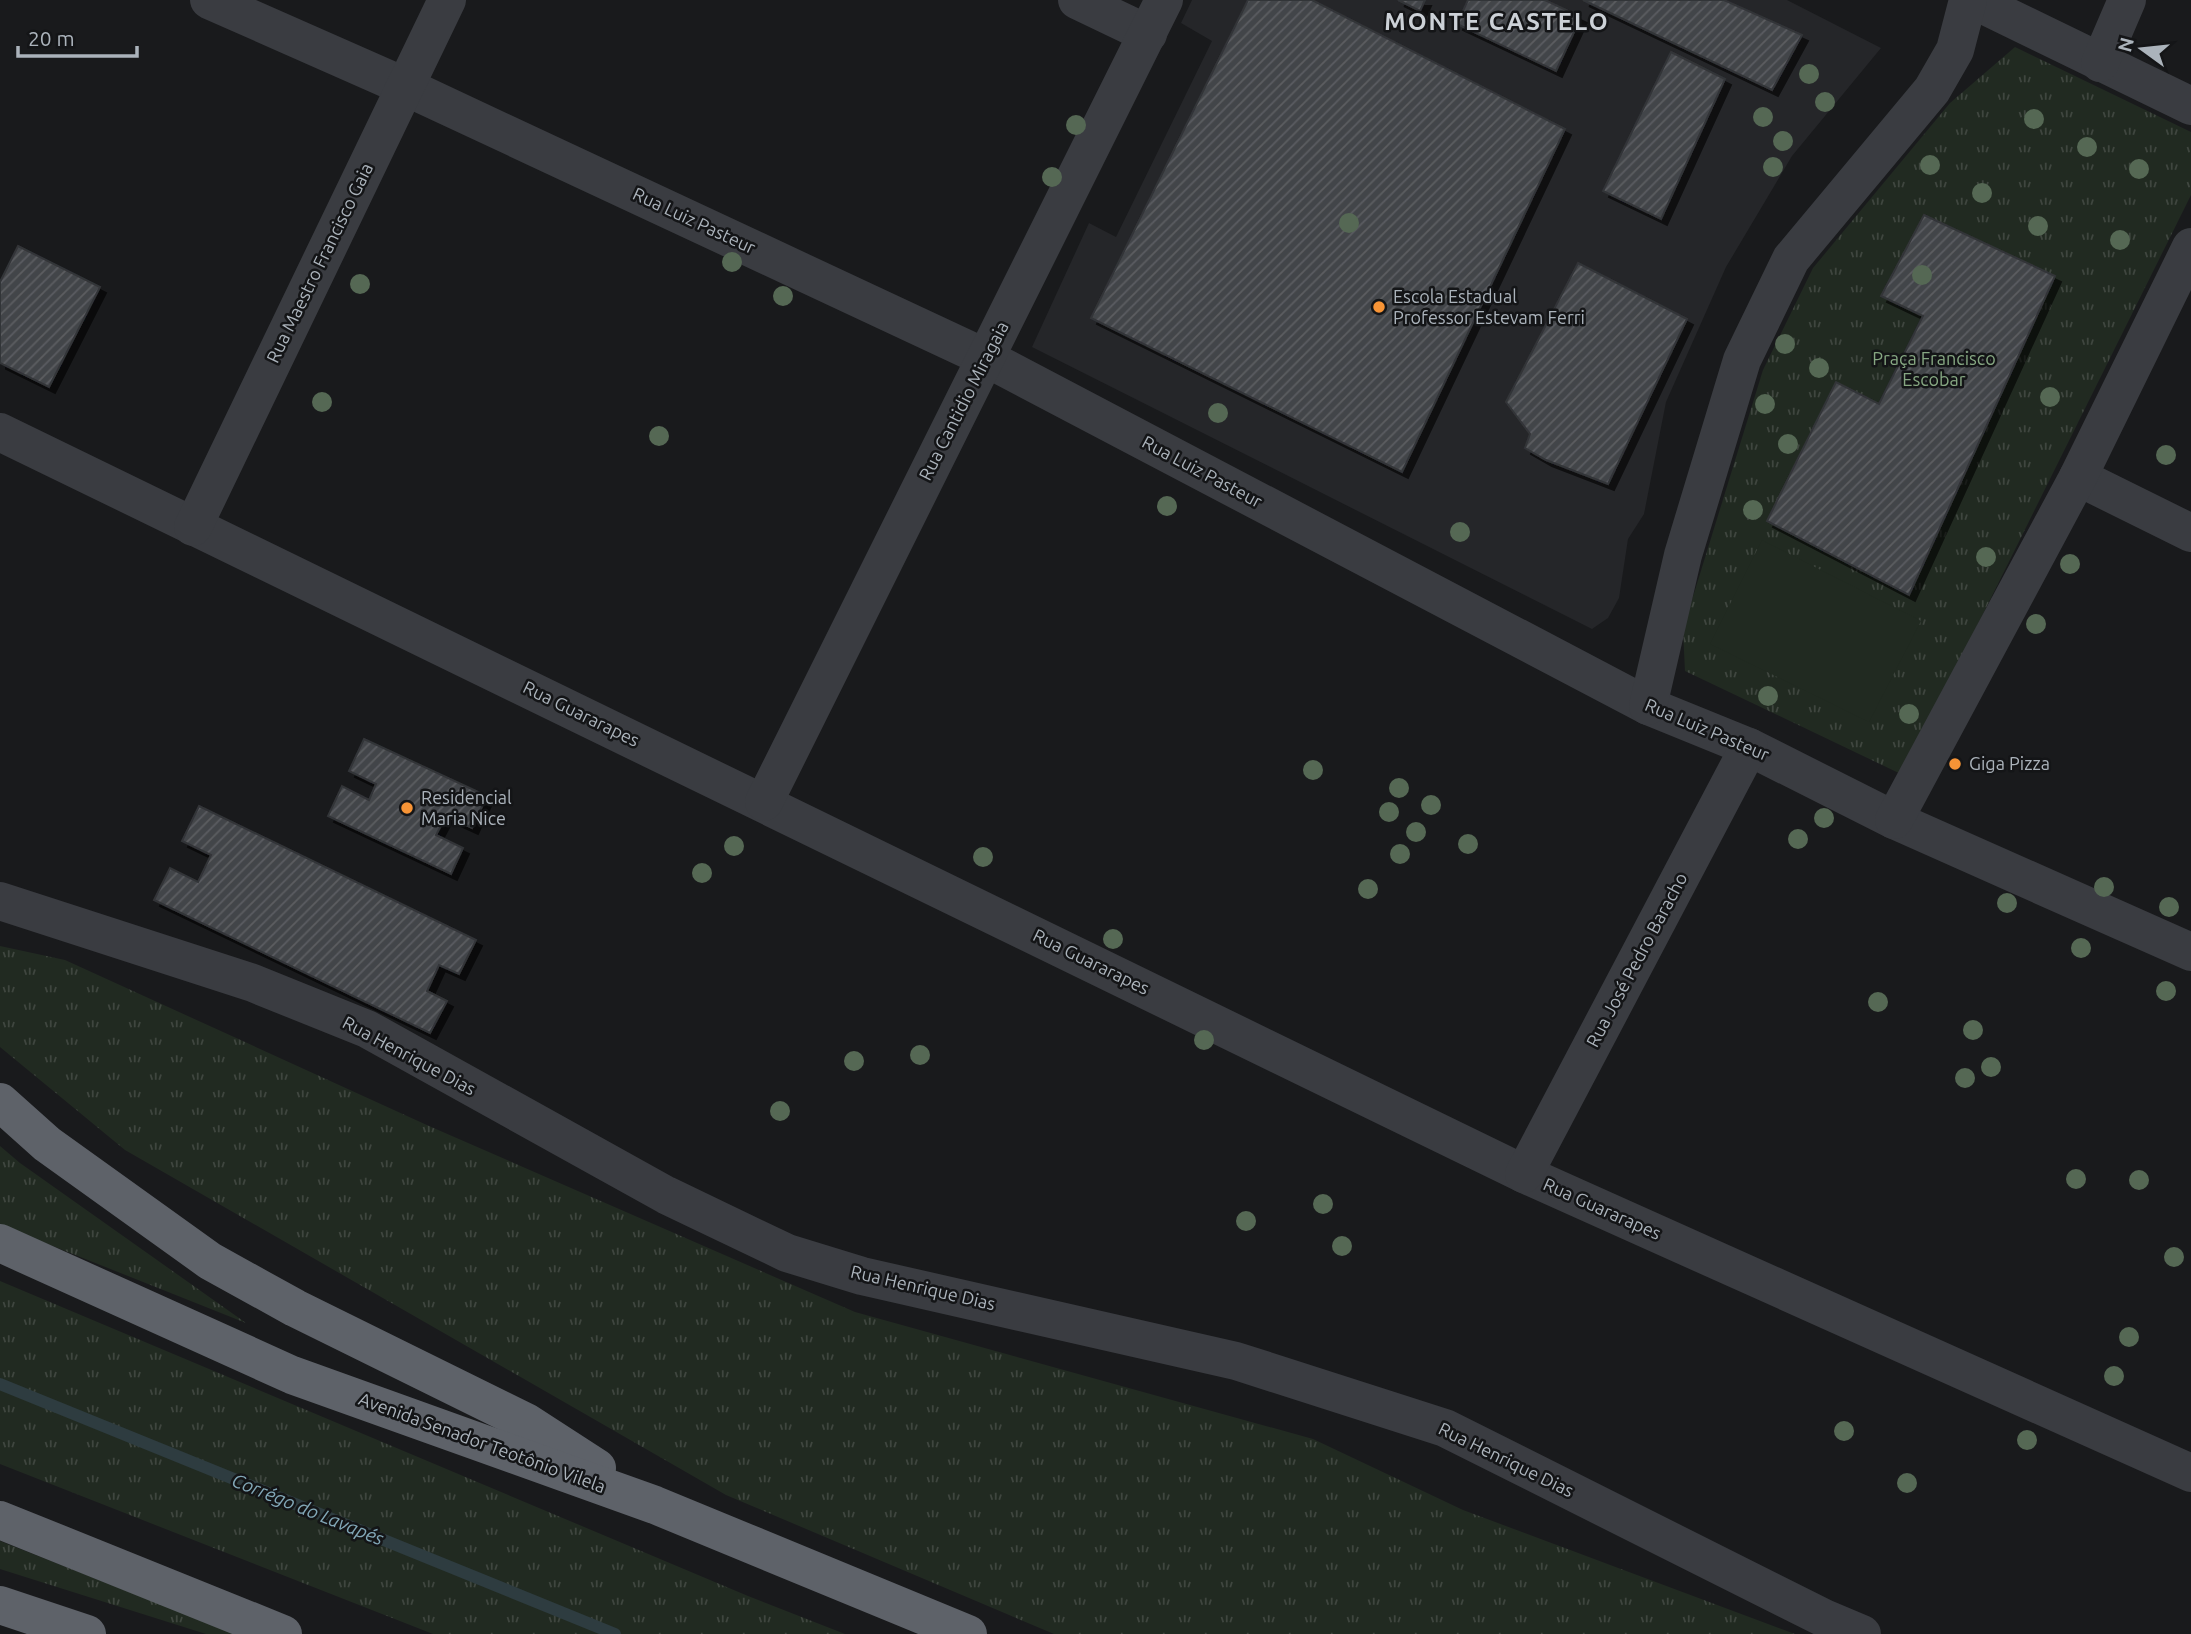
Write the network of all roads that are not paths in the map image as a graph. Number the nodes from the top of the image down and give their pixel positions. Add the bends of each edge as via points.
1 (209, 0) edge
2 (447, 0) edge
3 (1077, 0) edge
4 (1164, 0) edge
5 (1970, 0) edge
6 (2127, 0) edge
7 (1148, 34) junction
8 (2100, 63) junction
9 (406, 87) junction
10 (2191, 107) edge
11 (2191, 247) edge
12 (986, 358) junction
13 (0, 432) edge
14 (2078, 477) junction
15 (193, 527) junction
16 (2191, 533) edge
17 (1648, 706) junction
18 (1749, 747) junction
19 (764, 802) junction
20 (1894, 820) junction
21 (0, 901) edge
22 (2191, 953) edge
23 (0, 1102) edge
24 (1524, 1174) junction
25 (0, 1243) edge
26 (2191, 1474) edge
27 (655, 1505) junction
28 (0, 1520) edge
29 (0, 1605) edge
30 (87, 1634) edge
31 (283, 1634) edge
32 (968, 1634) edge
33 (1862, 1634) edge

1 - 9 street, Rua Luiz Pasteur
2 - 9 street, Rua Maestro Francisco Gaia
3 - 7 street
4 - 7 street, Rua Cantidio Miragaia
5 - 8 street
5 - 17 street via 1955,50 1932,90 1791,259 1742,360 1683,555
6 - 8 street
7 - 12 street, Rua Cantidio Miragaia
8 - 10 street
9 - 12 street, Rua Luiz Pasteur
9 - 15 street, Rua Maestro Francisco Gaia
11 - 14 street
12 - 17 street, Rua Luiz Pasteur
12 - 19 street, Rua Cantidio Miragaia
13 - 15 street, Rua Guararapes
14 - 16 street
14 - 20 street
15 - 19 street, Rua Guararapes
17 - 18 street, Rua Luiz Pasteur
18 - 20 street, Rua Luiz Pasteur
18 - 24 street, Rua José Pedro Baracho
19 - 24 street, Rua Guararapes
20 - 22 street, Rua Luiz Pasteur
21 - 33 street, Rua Henrique Dias via 253,983 367,1029 666,1195 787,1253 862,1276 1236,1361 1444,1428
23 - 27 highway via 47,1144 210,1261 526,1422
24 - 26 street, Rua Guararapes
25 - 27 highway, Avenida Senador Teotônio Vilela via 292,1375
27 - 32 highway, Avenida Senador Teotônio Vilela
28 - 31 highway
29 - 30 highway

